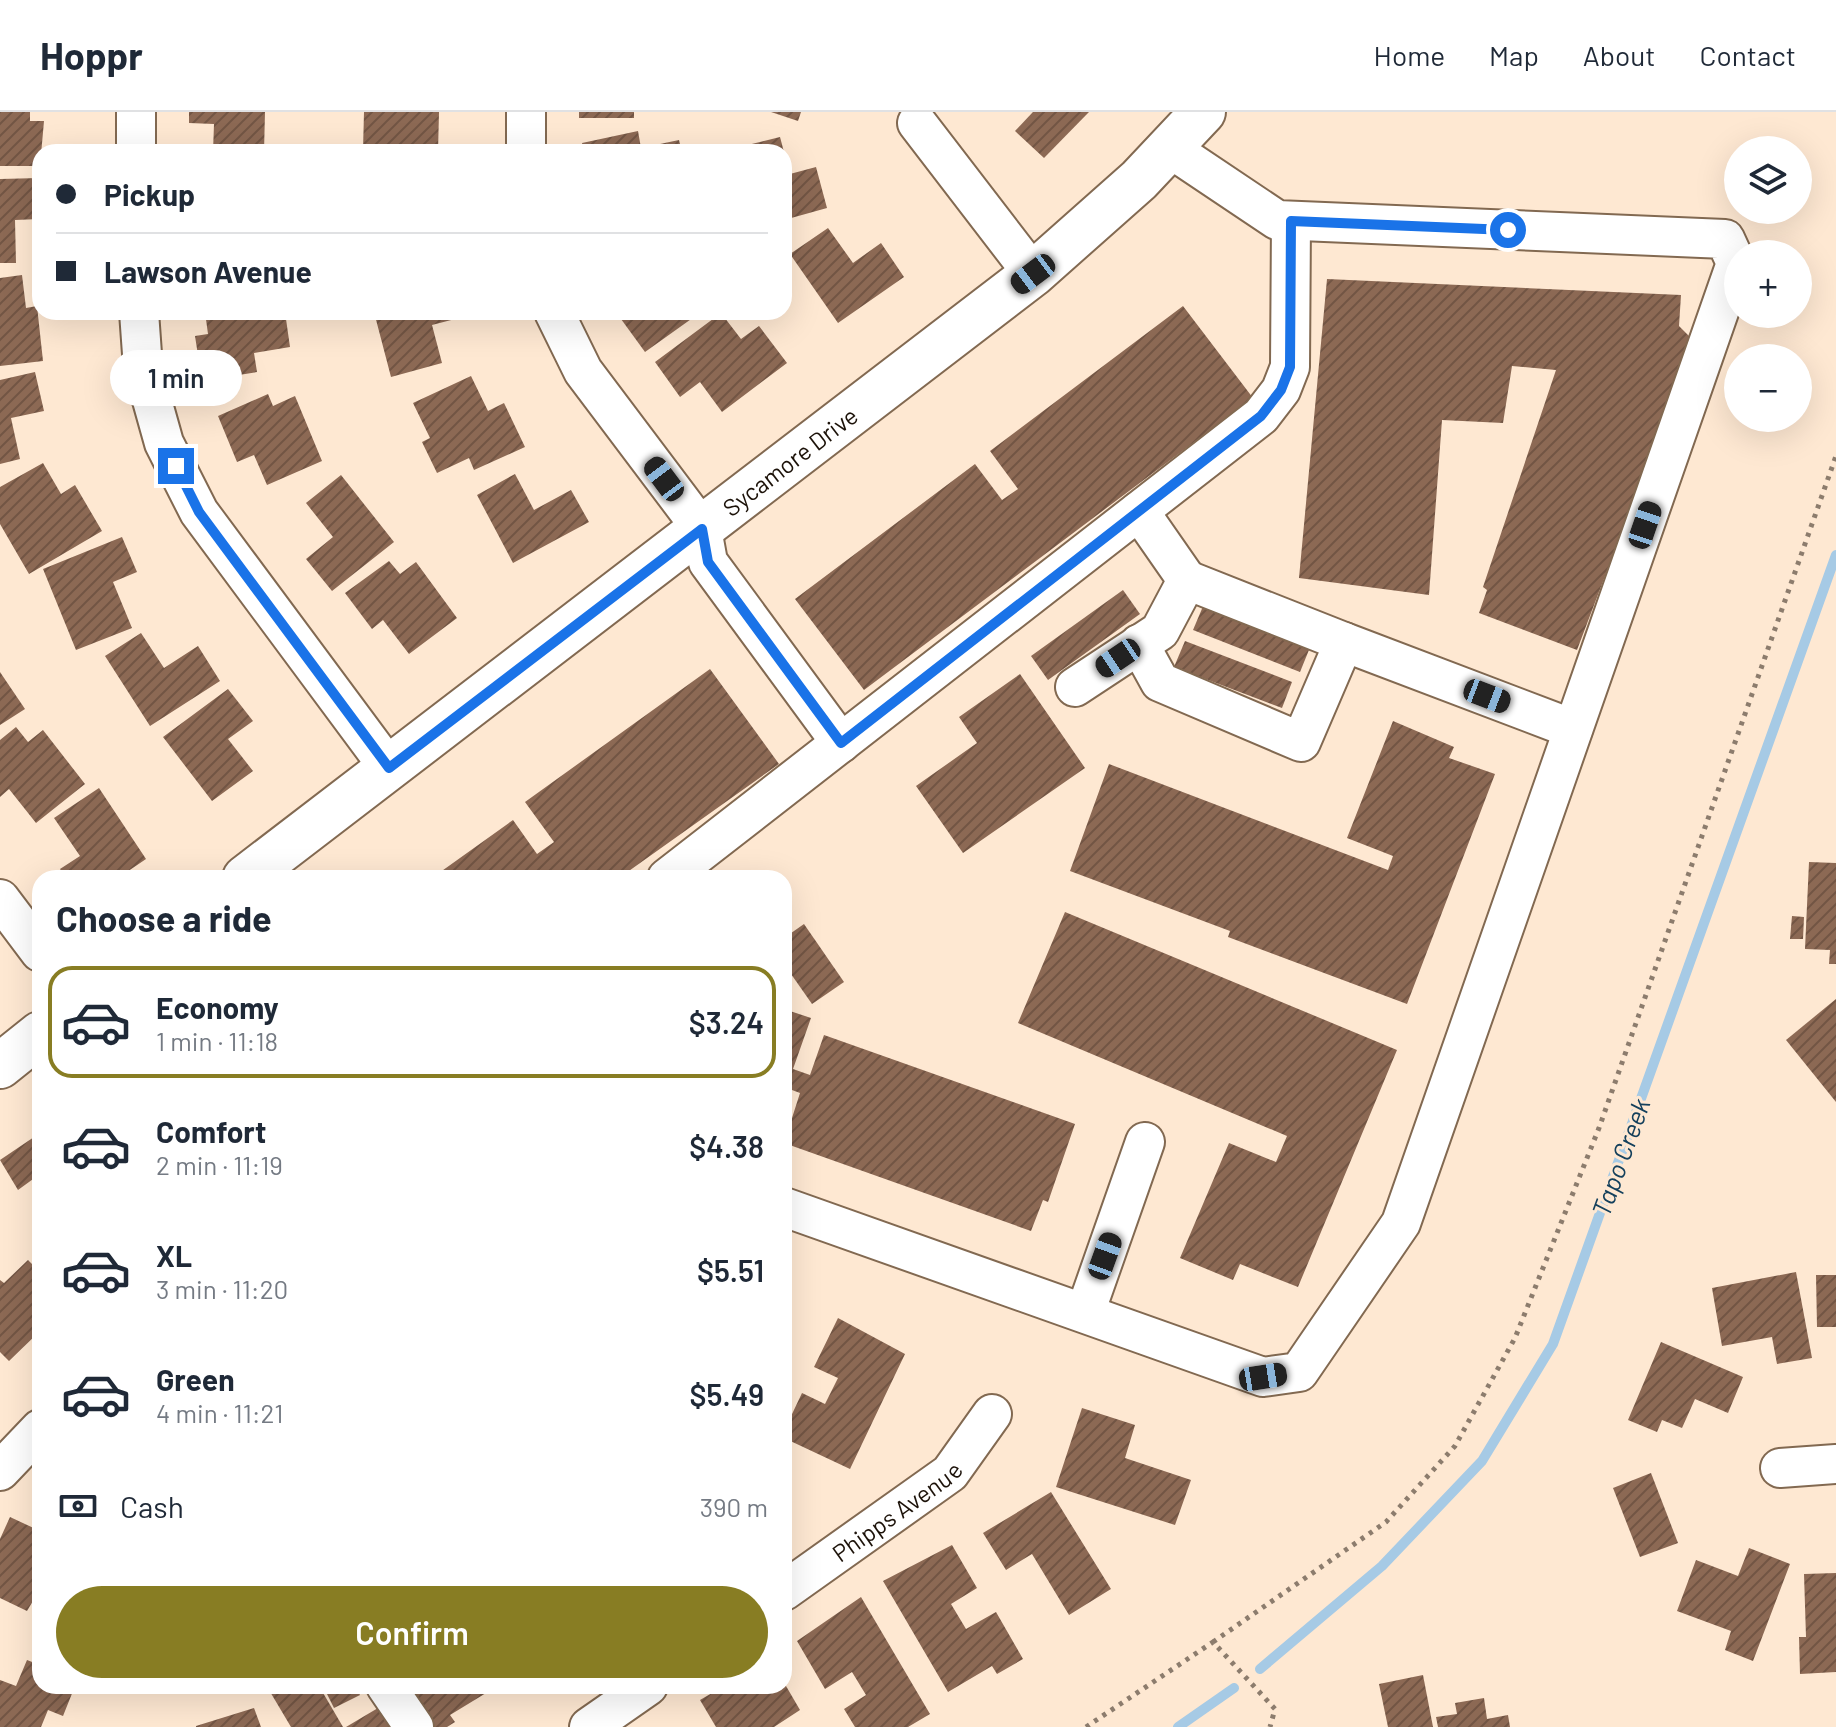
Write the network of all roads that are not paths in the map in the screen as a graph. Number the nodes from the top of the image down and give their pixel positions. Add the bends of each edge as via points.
1 (136, 112) edge
2 (526, 112) edge
3 (1203, 112) edge
4 (917, 123) dead end
5 (136, 144) edge
6 (526, 144) edge
7 (1171, 149) junction
8 (1291, 221) junction
9 (1033, 274) junction
10 (140, 320) edge
11 (558, 320) edge
12 (1139, 511) junction
13 (702, 529) junction
14 (1187, 580) junction
15 (1344, 642) junction
16 (1139, 644) junction
17 (1075, 687) dead end
18 (1573, 729) junction
19 (841, 743) junction
20 (389, 768) junction
21 (255, 870) edge
22 (677, 870) edge
23 (0, 899) edge
24 (32, 941) edge
25 (32, 1040) edge
26 (0, 1066) edge
27 (1145, 1142) dead end
28 (792, 1210) edge
29 (1085, 1313) junction
30 (992, 1414) dead end
31 (1836, 1464) edge
32 (1780, 1468) dead end
33 (792, 1577) edge
34 (391, 1694) edge
35 (636, 1694) edge
36 (414, 1727) edge
37 (589, 1727) edge

1 - 5 street
2 - 6 street
3 - 7 main road, Sycamore Drive
4 - 9 street
7 - 8 street via 1277,220
7 - 9 main road, Sycamore Drive
8 - 12 street via 1290,367 1281,390 1261,416
8 - 18 street via 1725,239 1736,263
9 - 13 main road, Sycamore Drive
10 - 20 street via 143,368 164,443 199,512
11 - 13 street via 583,371
12 - 14 street
12 - 19 street
13 - 19 street via 708,562
13 - 20 main road, Sycamore Drive
14 - 15 street
14 - 16 street via 1160,631
15 - 16 street via 1301,742 1160,682
15 - 18 street
16 - 17 street
18 - 29 street via 1401,1223 1299,1372 1263,1377
19 - 22 street
20 - 21 main road, Sycamore Drive
23 - 24 street
25 - 26 main road
27 - 29 street
28 - 29 street
30 - 33 street, Phipps Avenue via 950,1473
31 - 32 street
34 - 36 street
35 - 37 street

